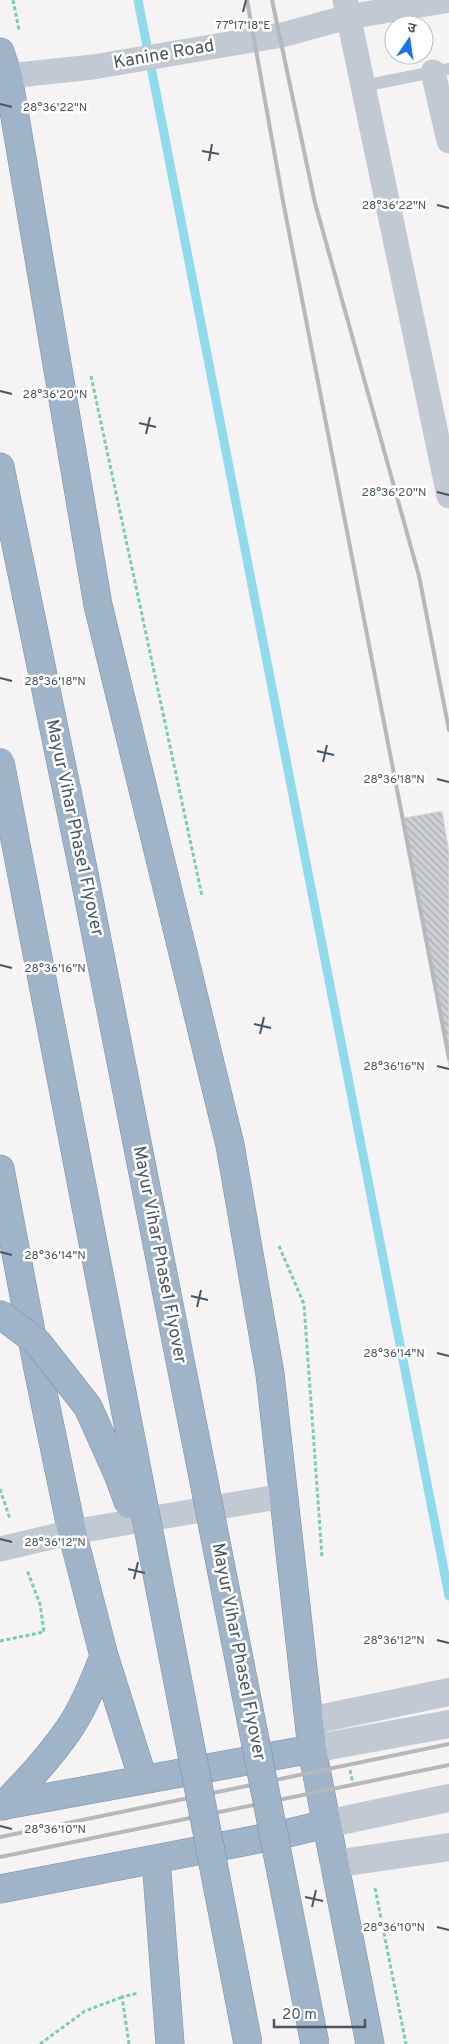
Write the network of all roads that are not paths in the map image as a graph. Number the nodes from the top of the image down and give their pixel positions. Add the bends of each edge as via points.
1 (449, 0) edge
2 (346, 9) edge
3 (4, 64) edge
4 (441, 70) edge
5 (363, 86) junction
6 (449, 141) edge
7 (438, 384) edge
8 (0, 467) edge
9 (449, 496) edge
10 (0, 762) edge
11 (0, 1169) edge
12 (0, 1314) edge
13 (283, 1496) junction
14 (72, 1532) junction
15 (0, 1549) edge
16 (156, 1578) junction
17 (104, 1656) junction
18 (449, 1692) edge
19 (309, 1721) junction
20 (449, 1724) edge
21 (312, 1749) junction
22 (142, 1779) junction
23 (449, 1798) edge
24 (2, 1806) edge
25 (326, 1824) junction
26 (449, 1847) edge
27 (156, 1859) junction
28 (334, 1864) junction
29 (0, 1889) edge
30 (170, 2044) edge
31 (248, 2044) edge
32 (315, 2044) edge
33 (370, 2044) edge

1 - 2 street, Kanine Road
2 - 3 street, Kanine Road via 282,35 93,67
2 - 5 street
3 - 13 highway via 98,605 230,1146 270,1374
4 - 5 lane
4 - 6 street
5 - 7 street
7 - 9 street
8 - 32 highway, Mayur Vihar Phase1 Flyover, bridge via 84,874
10 - 16 highway, bridge
11 - 14 highway
12 - 16 highway, bridge via 38,1343 88,1407 118,1474
13 - 14 street
13 - 19 highway
14 - 15 street
14 - 17 highway
16 - 31 highway, bridge
17 - 22 highway
17 - 24 highway via 70,1728 38,1769
18 - 19 street
19 - 21 highway
20 - 21 street
21 - 22 highway
21 - 25 highway
22 - 24 highway
23 - 25 street
25 - 27 highway
25 - 28 highway
26 - 28 street
27 - 29 highway
27 - 30 highway
28 - 33 highway

